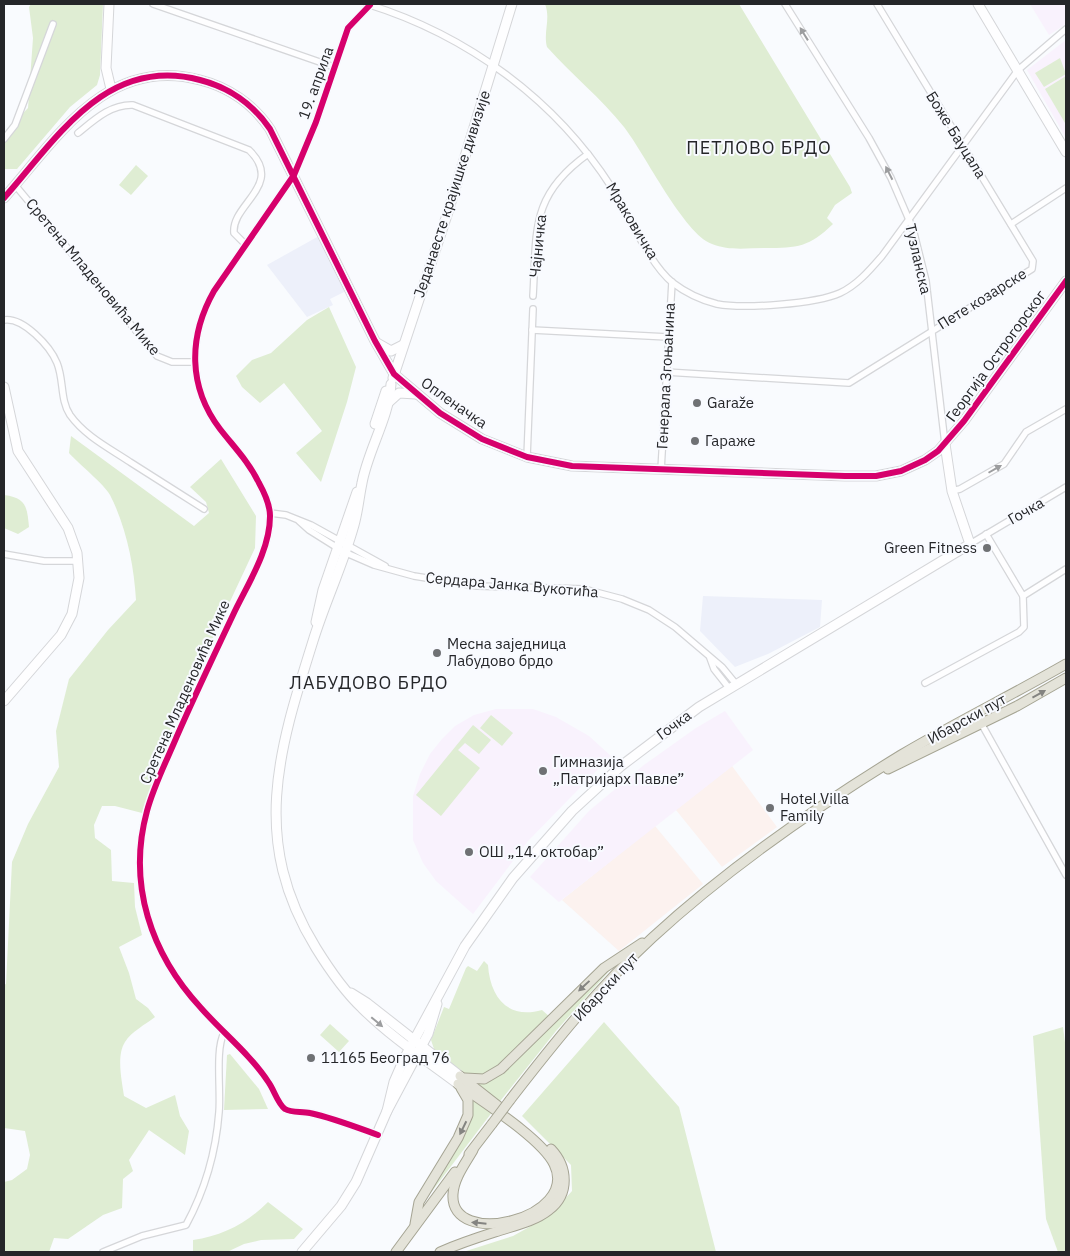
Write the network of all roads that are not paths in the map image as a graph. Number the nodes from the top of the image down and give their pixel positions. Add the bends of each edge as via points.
1 (109, 4) edge
2 (153, 4) edge
3 (369, 4) edge
4 (512, 4) edge
5 (785, 4) edge
6 (878, 4) edge
7 (978, 4) edge
8 (53, 24) dead end
9 (1066, 29) edge
10 (493, 63) junction
11 (334, 67) junction
12 (1018, 70) junction
13 (111, 89) junction
14 (78, 133) dead end
15 (4, 139) edge
16 (962, 145) junction
17 (1066, 152) edge
18 (588, 154) junction
19 (294, 175) junction
20 (15, 185) junction
21 (1066, 188) edge
22 (4, 198) edge
23 (909, 217) junction
24 (1011, 224) junction
25 (245, 244) junction
26 (1032, 267) joint
27 (1066, 281) edge
28 (672, 282) junction
29 (533, 296) dead end
30 (533, 309) dead end
31 (4, 320) edge
32 (532, 330) junction
33 (931, 331) junction
34 (668, 337) junction
35 (375, 341) junction
36 (403, 346) junction
37 (194, 362) junction
38 (666, 372) junction
39 (394, 374) junction
40 (391, 384) junction
41 (4, 387) edge
42 (416, 394) junction
43 (386, 407) junction
44 (1066, 409) edge
45 (945, 444) junction
46 (371, 449) junction
47 (527, 457) junction
48 (661, 470) junction
49 (1066, 487) edge
50 (952, 491) junction
51 (204, 509) dead end
52 (270, 512) junction
53 (986, 534) junction
54 (970, 544) junction
55 (342, 546) junction
56 (4, 554) edge
57 (78, 561) junction
58 (1066, 570) edge
59 (1023, 596) junction
60 (1066, 664) edge
61 (1066, 678) edge
62 (925, 683) dead end
63 (732, 686) junction
64 (4, 701) edge
65 (976, 714) junction
66 (981, 724) junction
67 (869, 777) junction
68 (1066, 875) edge
69 (652, 938) junction
70 (224, 1032) junction
71 (416, 1047) junction
72 (459, 1080) junction
73 (378, 1135) junction
74 (473, 1150) junction
75 (415, 1226) junction
76 (103, 1252) edge
77 (302, 1252) edge
78 (396, 1252) edge
79 (440, 1252) edge

1 - 13 street via 106,68
2 - 11 street
3 - 10 street, Мраковичка via 421,24
3 - 11 street, 19. априла via 350,25
4 - 10 street, Једанаесте крајишке дивизије
23 -> 5 street, Тузланска via 870,138
6 - 16 street, Боже Бауцала
7 - 12 street
8 - 15 street via 19,114
9 - 12 street, Мраковичка
10 - 18 street, Мраковичка via 546,108
10 - 36 street, Једанаесте крајишке дивизије
11 - 19 street, 19. априла
12 - 16 street, Мраковичка
12 - 17 street
13 - 19 street, Опленачка via 132,79 171,75 193,78 226,90 265,122
13 - 20 street, Опленачка via 83,110
14 - 25 street via 110,110 133,105 246,148 258,163 260,181 257,192 234,225 234,233
16 - 23 street, Мраковичка
16 - 24 street, Боже Бауцала
18 - 28 street, Мраковичка
18 - 29 street, Чајничка via 554,184 540,210
19 - 25 street, 19. априла
19 - 35 street, Опленачка
20 - 22 street, Опленачка
20 - 37 street, Сретена Младеновића Мике via 157,356 172,362
21 - 24 street
23 - 28 street, Мраковичка via 861,280 822,300 722,305 693,296
23 - 33 street, Тузланска via 924,268
24 - 26 street, Боже Бауцала via 1033,261
25 - 37 street, 19. априла via 204,309 196,334
26 - 33 street, Пете козарске
27 - 45 street, Георгија Острогорског
28 - 34 street, Генерала Згоњанина
30 - 32 street
31 - 51 street via 25,324 52,354 69,414 91,437
32 - 34 street
32 - 47 street
33 - 38 street, Пете козарске via 849,383
33 - 45 street, Тузланска
34 - 38 street, Генерала Згоњанина
35 - 36 street via 389,351
35 - 39 street, Опленачка
36 - 39 street, Једанаесте крајишке дивизије
37 - 52 street, Сретена Младеновића Мике via 198,387 208,410 256,476
38 - 48 street, Генерала Згоњанина
39 - 40 street, Једанаесте крајишке дивизије
39 - 42 street, Опленачка
40 - 43 street, Једанаесте крајишке дивизије
40 - 46 street, Једанаесте крајишке дивизије via 380,405
41 - 57 street via 18,451 66,523
42 - 43 street via 398,394
42 - 47 street, Опленачка via 460,427
43 - 46 street, Једанаесте крајишке дивизије
50 -> 44 street via 1006,462 1026,432
45 - 48 street, Опленачка via 918,464 876,476
45 - 50 street, Тузланска
46 - 55 street, Једанаесте крајишке дивизије via 360,498
47 - 48 street, Опленачка via 572,466
49 - 53 street, Гочка
50 - 54 street, Тузланска
52 - 55 street, Сердара Јанка Вукотића via 311,525
52 - 70 street, Сретена Младеновића Мике via 261,556 157,783 142,840 141,885 153,935 176,979
53 - 54 street, Гочка
53 - 59 street
54 - 63 street, Гочка
55 - 63 street, Сердара Јанка Вукотића via 386,567 440,582 565,588 612,595 649,610 690,638
55 - 71 street, Једанаесте крајишке дивизије via 318,610 280,758 275,829 294,907 320,953 361,1007
56 - 57 street via 44,561
57 - 64 street via 77,598 66,626
58 - 59 street
59 - 62 street via 1025,622 1022,630
60 - 65 main road, Ибарски пут
66 -> 61 main road, Ибарски пут
63 - 71 street, Гочка via 628,760 560,824 481,920 438,999 432,1024
65 - 66 street
65 - 67 main road, Ибарски пут
66 - 67 main road, Ибарски пут
66 - 68 street
67 - 69 main road, Ибарски пут via 767,844
69 -> 72 main road via 604,968 496,1072 478,1080
69 - 74 main road, Ибарски пут, bridge via 597,994
70 - 73 street, Сретена Младеновића Мике via 257,1066 284,1108 325,1117
70 - 76 street via 220,1043 217,1138 188,1222 184,1227 142,1236
71 - 72 street, Једанаесте крајишке дивизије
71 - 73 street, Гочка
72 -> 74 main road via 544,1150 557,1172 558,1187 539,1209 486,1224 466,1220 457,1211 452,1195 455,1181
72 -> 75 main road via 468,1100 468,1115 458,1138 419,1202
72 - 79 main road via 523,1125 553,1151 563,1168 564,1188 553,1207 535,1218
73 - 77 street, Гочка via 346,1198
74 - 75 main road, Ибарски пут
75 - 78 main road, Ибарски пут

